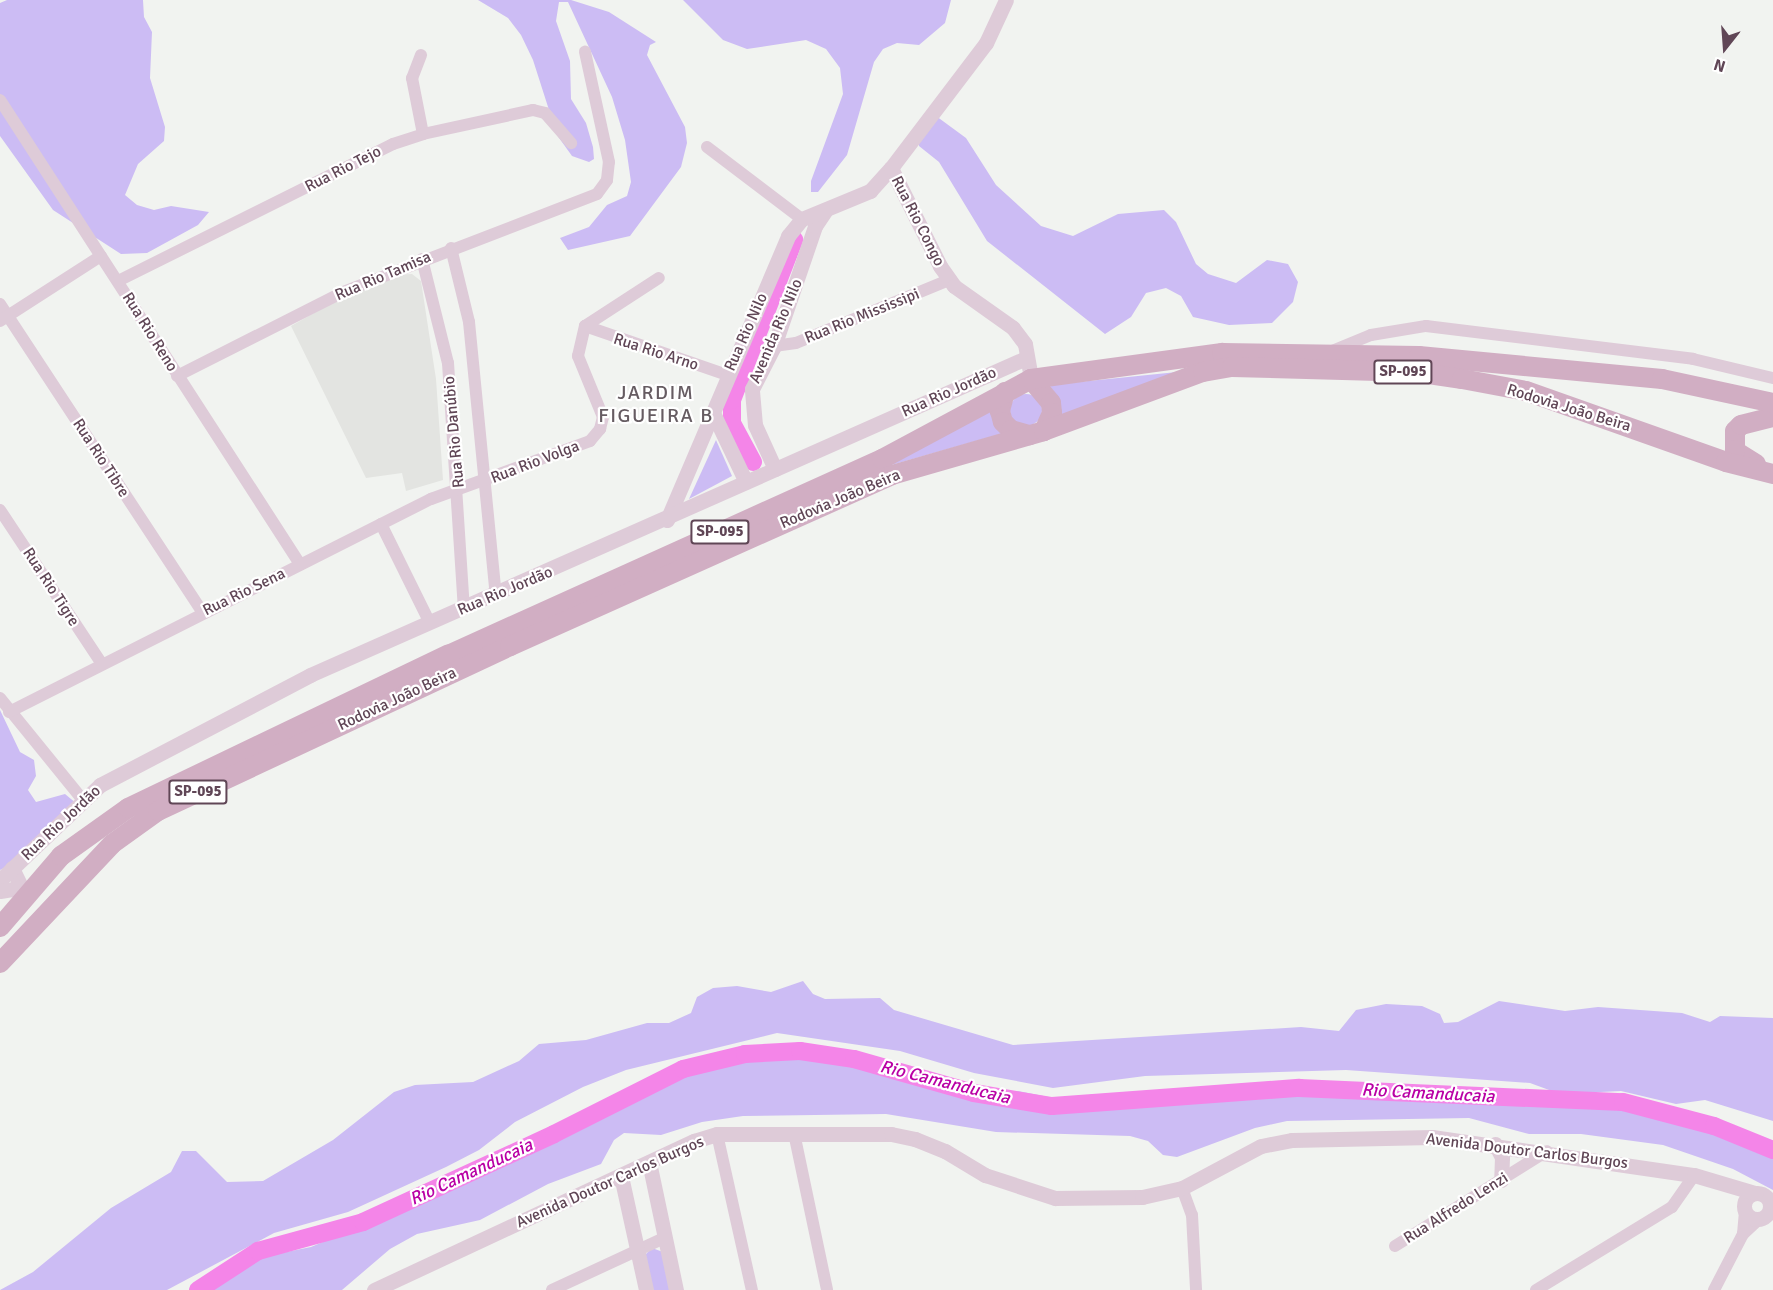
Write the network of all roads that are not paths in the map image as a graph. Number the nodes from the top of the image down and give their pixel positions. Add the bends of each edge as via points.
1 (1006, 0) edge
2 (585, 52) dead end
3 (421, 55) dead end
4 (0, 100) edge
5 (423, 134) junction
6 (571, 143) dead end
7 (707, 147) dead end
8 (891, 168) junction
9 (809, 222) junction
10 (451, 248) junction
11 (101, 256) junction
12 (422, 259) junction
13 (659, 278) dead end
14 (950, 280) junction
15 (118, 281) junction
16 (0, 304) edge
17 (4, 319) edge
18 (585, 326) junction
19 (774, 346) junction
20 (1321, 355) junction
21 (1026, 358) junction
22 (727, 375) junction
23 (177, 376) junction
24 (1773, 378) edge
25 (1031, 379) junction
26 (1005, 392) junction
27 (1773, 403) edge
28 (714, 415) junction
29 (1773, 417) edge
30 (1036, 433) junction
31 (774, 469) junction
32 (1773, 473) edge
33 (483, 482) junction
34 (746, 482) junction
35 (459, 489) junction
36 (0, 510) edge
37 (667, 520) junction
38 (381, 524) junction
39 (300, 564) junction
40 (496, 595) junction
41 (464, 608) junction
42 (202, 612) junction
43 (430, 623) junction
44 (102, 664) junction
45 (0, 698) edge
46 (9, 711) junction
47 (82, 799) junction
48 (12, 868) junction
49 (0, 880) edge
50 (0, 891) edge
51 (23, 892) junction
52 (39, 921) junction
53 (0, 927) edge
54 (9, 940) edge
55 (0, 963) edge
56 (794, 1133) junction
57 (717, 1134) junction
58 (1495, 1144) junction
59 (1548, 1151) junction
60 (649, 1162) junction
61 (1694, 1175) junction
62 (621, 1176) junction
63 (1501, 1180) junction
64 (1729, 1184) junction
65 (1182, 1188) junction
66 (1755, 1193) junction
67 (1744, 1208) junction
68 (1768, 1213) edge
69 (1743, 1234) junction
70 (664, 1238) junction
71 (1395, 1246) dead end
72 (637, 1250) junction
73 (566, 1287) edge
74 (380, 1289) edge
75 (552, 1290) edge
76 (646, 1290) edge
77 (676, 1290) edge
78 (752, 1290) edge
79 (827, 1290) edge
80 (1196, 1290) edge
81 (1536, 1290) edge
82 (1714, 1290) edge

1 - 8 street via 986,43
2 - 10 street, Rua Rio Tamisa via 609,162 607,180 597,194
3 - 5 street via 412,78
4 - 11 street, Rua Rio Reno
5 - 6 street, Rua Rio Tejo via 533,110 545,113
5 - 15 street, Rua Rio Tejo via 393,144
7 - 9 street
8 - 9 street via 870,191
8 - 14 street, Rua Rio Congo
9 - 19 street, Avenida Rio Nilo
9 - 22 street, Rua Rio Nilo via 788,236
10 - 12 street, Rua Rio Tamisa
10 - 33 street, Rua Rio Danúbio via 469,322
11 - 15 street, Rua Rio Reno
11 - 17 street
12 - 23 street, Rua Rio Tamisa via 343,292
12 - 35 street, Rua Rio Danúbio via 447,353
13 - 18 street
14 - 19 street, Rua Rio Mississipi via 796,343
14 - 21 street, Rua Rio Congo via 1013,328 1025,344
15 - 23 street, Rua Rio Reno
16 - 17 street, Rua Rio Tibre
17 - 42 street, Rua Rio Tibre
18 - 22 street, Rua Rio Arno
18 - 33 street, Rua Rio Volga via 578,356 601,410 600,429 590,441
19 - 31 street, Avenida Rio Nilo via 752,389 751,409
20 - 24 street via 1371,334 1426,326 1693,359
20 - 25 main road, Rodovia João Beira / SP-095 via 1222,353
20 - 27 main road, Rodovia João Beira / SP-095 via 1419,356 1651,378
21 - 25 street, Rua Rio Congo
21 - 31 street, Rua Rio Jordão
22 - 28 street, Rua Rio Nilo
23 - 39 street, Rua Rio Reno
25 - 26 main road, Rodovia João Beira / SP-095
25 - 30 main road via 1051,403 1052,413
26 - 30 main road via 1000,411 1003,422 1011,430
26 - 51 main road, Rodovia João Beira / SP-095 via 882,459 439,659 138,803 61,856
28 - 34 street
28 - 37 street, Rua Rio Nilo
29 - 32 main road via 1741,425 1732,441 1739,455
30 - 32 main road, Rodovia João Beira / SP-095 via 1203,372 1232,367 1415,372 1526,391 1726,462
30 - 52 main road, Rodovia João Beira / SP-095 via 892,475 510,646 158,811 112,844
31 - 34 street, Rua Rio Jordão
33 - 35 street, Rua Rio Sena
33 - 40 street, Rua Rio Danúbio
34 - 37 street, Rua Rio Jordão
35 - 38 street, Rua Rio Sena
35 - 41 street, Rua Rio Danúbio
36 - 44 street, Rua Rio Tigre
37 - 40 street, Rua Rio Jordão
38 - 39 street, Rua Rio Sena
38 - 43 street
39 - 42 street, Rua Rio Sena
40 - 41 street, Rua Rio Jordão
41 - 43 street, Rua Rio Jordão
42 - 44 street, Rua Rio Sena
43 - 47 street, Rua Rio Jordão via 310,675 100,785
44 - 46 street, Rua Rio Sena
45 - 46 street
46 - 47 street
47 - 48 street, Rua Rio Jordão
48 - 49 street, Rua Rio Jordão
48 - 51 street
50 - 51 street
51 - 52 main road
51 - 53 main road, Rodovia João Beira / SP-095
52 - 54 main road, Rodovia João Beira / SP-095
54 - 55 main road, Rodovia João Beira / SP-095
56 - 57 street, Avenida Doutor Carlos Burgos
56 - 65 street, Avenida Doutor Carlos Burgos via 891,1134 915,1139 945,1151 985,1175 1055,1198 1142,1197
56 - 79 street
57 - 60 street, Avenida Doutor Carlos Burgos
57 - 78 street
58 - 59 street, Avenida Doutor Carlos Burgos
58 - 63 street via 1502,1156
58 - 65 street, Avenida Doutor Carlos Burgos via 1432,1137 1292,1140 1261,1146
59 - 61 street, Avenida Doutor Carlos Burgos
59 - 63 street, Rua Alfredo Lenzi
60 - 62 street, Avenida Doutor Carlos Burgos
60 - 70 street
61 - 64 street, Avenida Doutor Carlos Burgos
61 - 81 street via 1672,1207
62 - 72 street
62 - 74 street, Avenida Doutor Carlos Burgos
63 - 71 street, Rua Alfredo Lenzi
64 - 66 street, Avenida Doutor Carlos Burgos
64 - 67 street
65 - 80 street via 1192,1215
66 - 67 street via 1747,1197
66 - 68 street, Avenida Doutor Carlos Burgos via 1764,1194
67 - 68 street
67 - 69 street
68 - 69 street
69 - 82 street
70 - 72 street
70 - 77 street
72 - 73 street
72 - 76 street
73 - 75 street

